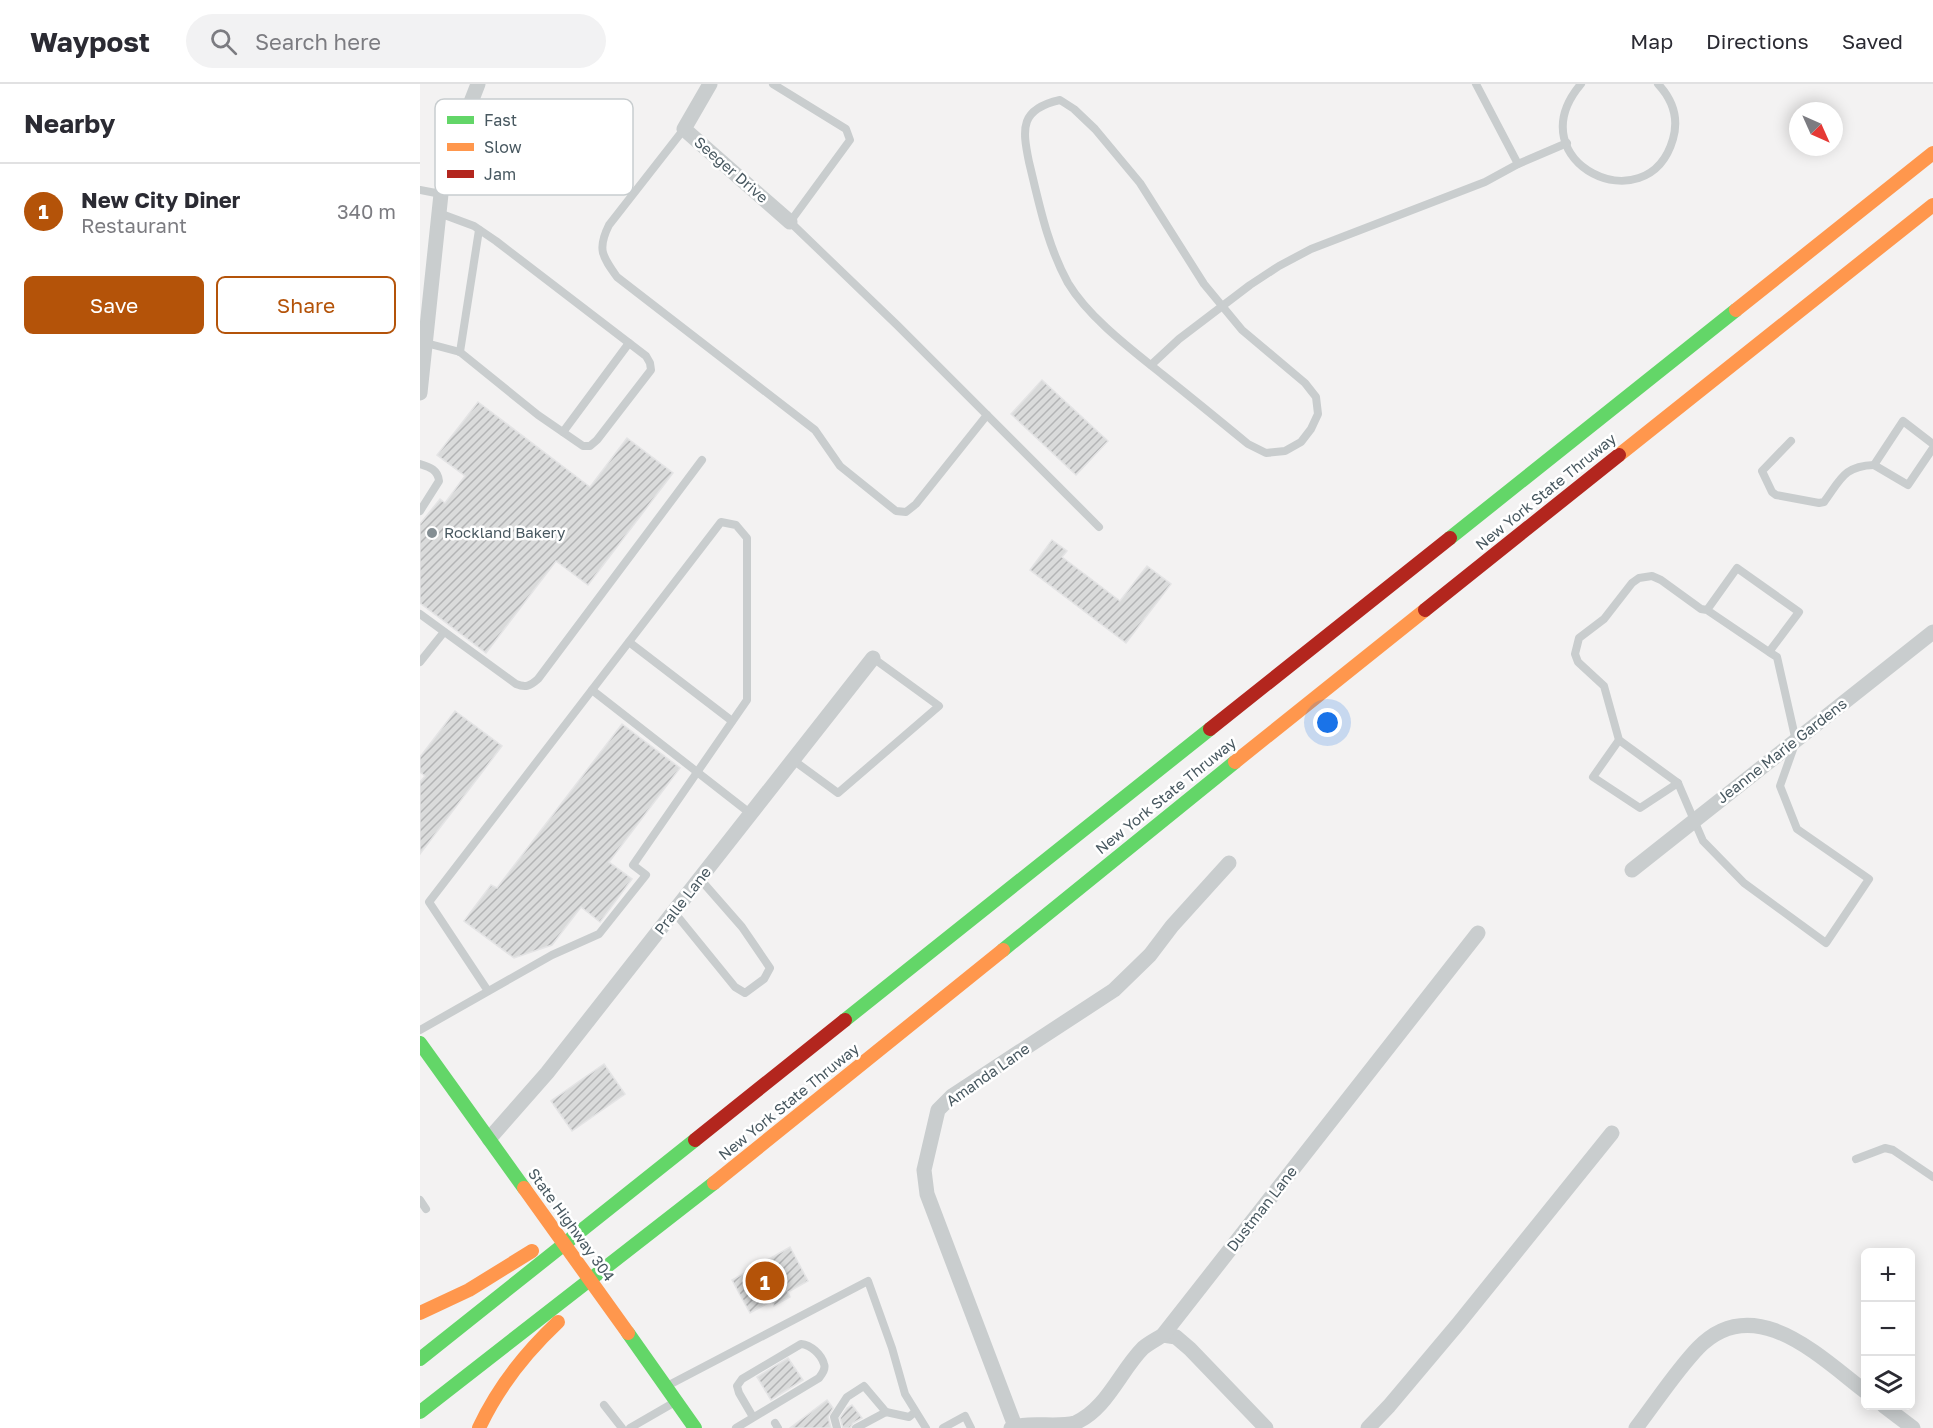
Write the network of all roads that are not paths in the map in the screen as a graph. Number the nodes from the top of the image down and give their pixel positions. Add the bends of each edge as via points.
1 (478, 84) edge
2 (710, 84) edge
3 (773, 84) edge
4 (1476, 84) edge
5 (1581, 84) edge
6 (1658, 84) edge
7 (472, 99) edge
8 (684, 129) junction
9 (1567, 143) junction
10 (1933, 153) edge
11 (1518, 164) junction
12 (420, 190) edge
13 (435, 193) edge
14 (633, 194) edge
15 (441, 195) edge
16 (632, 195) edge
17 (1933, 205) edge
18 (439, 213) junction
19 (790, 222) junction
20 (479, 230) junction
21 (1223, 307) junction
22 (426, 343) junction
23 (629, 343) junction
24 (460, 352) junction
25 (1151, 365) junction
26 (420, 393) edge
27 (987, 415) junction
28 (563, 432) junction
29 (1791, 441) dead end
30 (1933, 446) edge
31 (702, 460) dead end
32 (420, 464) edge
33 (1874, 465) junction
34 (420, 511) edge
35 (1099, 526) dead end
36 (1707, 610) junction
37 (420, 614) edge
38 (444, 632) junction
39 (1933, 632) edge
40 (629, 642) junction
41 (1769, 652) junction
42 (873, 658) joint
43 (420, 662) edge
44 (592, 690) junction
45 (732, 721) junction
46 (1619, 740) junction
47 (1796, 741) junction
48 (793, 760) junction
49 (698, 770) junction
50 (1678, 783) junction
51 (751, 814) junction
52 (1695, 820) junction
53 (1229, 863) dead end
54 (1632, 870) dead end
55 (700, 879) junction
56 (674, 912) junction
57 (1478, 933) dead end
58 (488, 991) junction
59 (420, 1030) edge
60 (422, 1051) edge
61 (1612, 1133) dead end
62 (489, 1139) junction
63 (1856, 1159) dead end
64 (666, 1163) junction
65 (1933, 1177) edge
66 (420, 1200) edge
67 (426, 1209) dead end
68 (680, 1210) junction
69 (420, 1313) edge
70 (1163, 1335) junction
71 (420, 1359) edge
72 (666, 1387) junction
73 (1861, 1388) edge
74 (676, 1402) junction
75 (604, 1405) dead end
76 (1889, 1410) edge
77 (420, 1412) edge
78 (886, 1412) junction
79 (915, 1412) junction
80 (753, 1417) junction
81 (921, 1426) edge
82 (1013, 1427) edge
83 (479, 1428) edge
84 (622, 1428) edge
85 (630, 1428) edge
86 (695, 1428) edge
87 (736, 1428) edge
88 (837, 1428) edge
89 (856, 1428) edge
90 (944, 1428) edge
91 (971, 1428) edge
92 (1266, 1428) edge
93 (1368, 1428) edge
94 (1636, 1428) edge
95 (1913, 1428) edge

1 - 7 street
2 - 8 street, Seeger Drive
3 - 19 lane via 846,129 850,140
4 - 11 lane
5 - 9 lane via 1564,112
6 - 9 lane via 1675,111 1676,130 1659,165 1644,175 1609,180 1592,174 1578,163
8 - 14 lane
8 - 19 street, Seeger Drive
9 - 11 lane
10 - 64 main road, New York State Thruway
11 - 21 lane via 1485,182 1311,249 1269,272
12 - 13 lane
15 - 18 street
16 - 27 lane via 601,240 603,257 617,277 815,430 840,466 896,511 906,512 916,504
17 - 68 main road, New York State Thruway
18 - 20 lane
18 - 22 street
19 - 27 lane
20 - 23 lane
20 - 24 lane
21 - 25 lane
21 - 25 lane via 1242,330 1305,383 1316,398 1318,414 1301,442 1285,451 1266,453 1248,444
21 - 25 lane via 1203,284 1140,183 1095,129 1060,100 1045,104 1030,115 1023,131 1052,250 1070,285 1095,316
22 - 24 lane
22 - 26 street
23 - 28 lane
23 - 28 lane via 646,356 651,370 590,446 583,446
24 - 28 lane
27 - 35 lane
29 - 33 lane via 1762,471 1776,495 1824,502 1844,474 1858,466
30 - 33 lane via 1908,485
30 - 33 lane via 1902,421
31 - 38 lane via 531,685 516,684
32 - 34 lane via 434,469 440,481
36 - 41 lane
36 - 41 lane via 1737,568 1799,612
36 - 46 lane via 1661,580 1646,576 1632,583 1604,619 1579,638 1575,654 1578,662 1604,686
37 - 38 lane
38 - 43 lane
39 - 47 street, Jeanne Marie Gardens
40 - 44 lane
40 - 45 lane
40 - 45 lane via 721,522 736,525 747,538 747,700
41 - 47 lane via 1777,657
42 - 48 street, Pralle Lane
42 - 48 lane via 939,706 838,793
44 - 49 lane
44 - 58 lane via 429,902
45 - 49 lane
46 - 50 lane
46 - 50 lane via 1593,777 1640,808
47 - 52 street, Jeanne Marie Gardens
47 - 52 lane via 1780,786 1797,829 1869,879 1826,943 1744,883 1703,841
48 - 51 street, Pralle Lane
49 - 51 lane
49 - 58 lane via 633,865 646,875 599,934
50 - 52 lane
51 - 55 street, Pralle Lane
52 - 54 street, Jeanne Marie Gardens
53 - 82 street, Amanda Lane via 1150,955 1114,990 952,1096 938,1110 924,1170 927,1194
55 - 56 street, Pralle Lane
55 - 56 lane via 742,927 770,968 765,979 745,993 735,987
56 - 62 street, Pralle Lane via 547,1073
57 - 70 street, Dustman Lane
58 - 59 lane
60 - 62 main road, State Highway 304
61 - 93 street via 1458,1324
62 - 72 main road, State Highway 304, bridge
63 - 65 lane via 1885,1148
64 - 69 main road via 486,1281
64 - 71 main road, New York State Thruway
66 - 67 lane
68 - 77 main road, New York State Thruway
68 - 83 main road via 532,1348 498,1391
70 - 82 street, Dustman Lane via 1144,1347 1100,1405 1075,1423
70 - 92 street via 1176,1337 1190,1349
72 - 74 main road, State Highway 304
72 - 79 lane via 868,1281 905,1394
73 - 94 street via 1778,1330 1753,1324 1723,1330 1699,1347
74 - 85 lane
74 - 86 main road, State Highway 304
75 - 84 lane
76 - 95 street
78 - 79 lane via 909,1417
78 - 88 lane via 864,1386 847,1397 834,1417
78 - 89 lane
79 - 81 lane
80 - 80 lane via 819,1378 824,1364 814,1349 801,1344 742,1379 737,1386 739,1393
80 - 87 lane
90 - 91 lane via 965,1416

